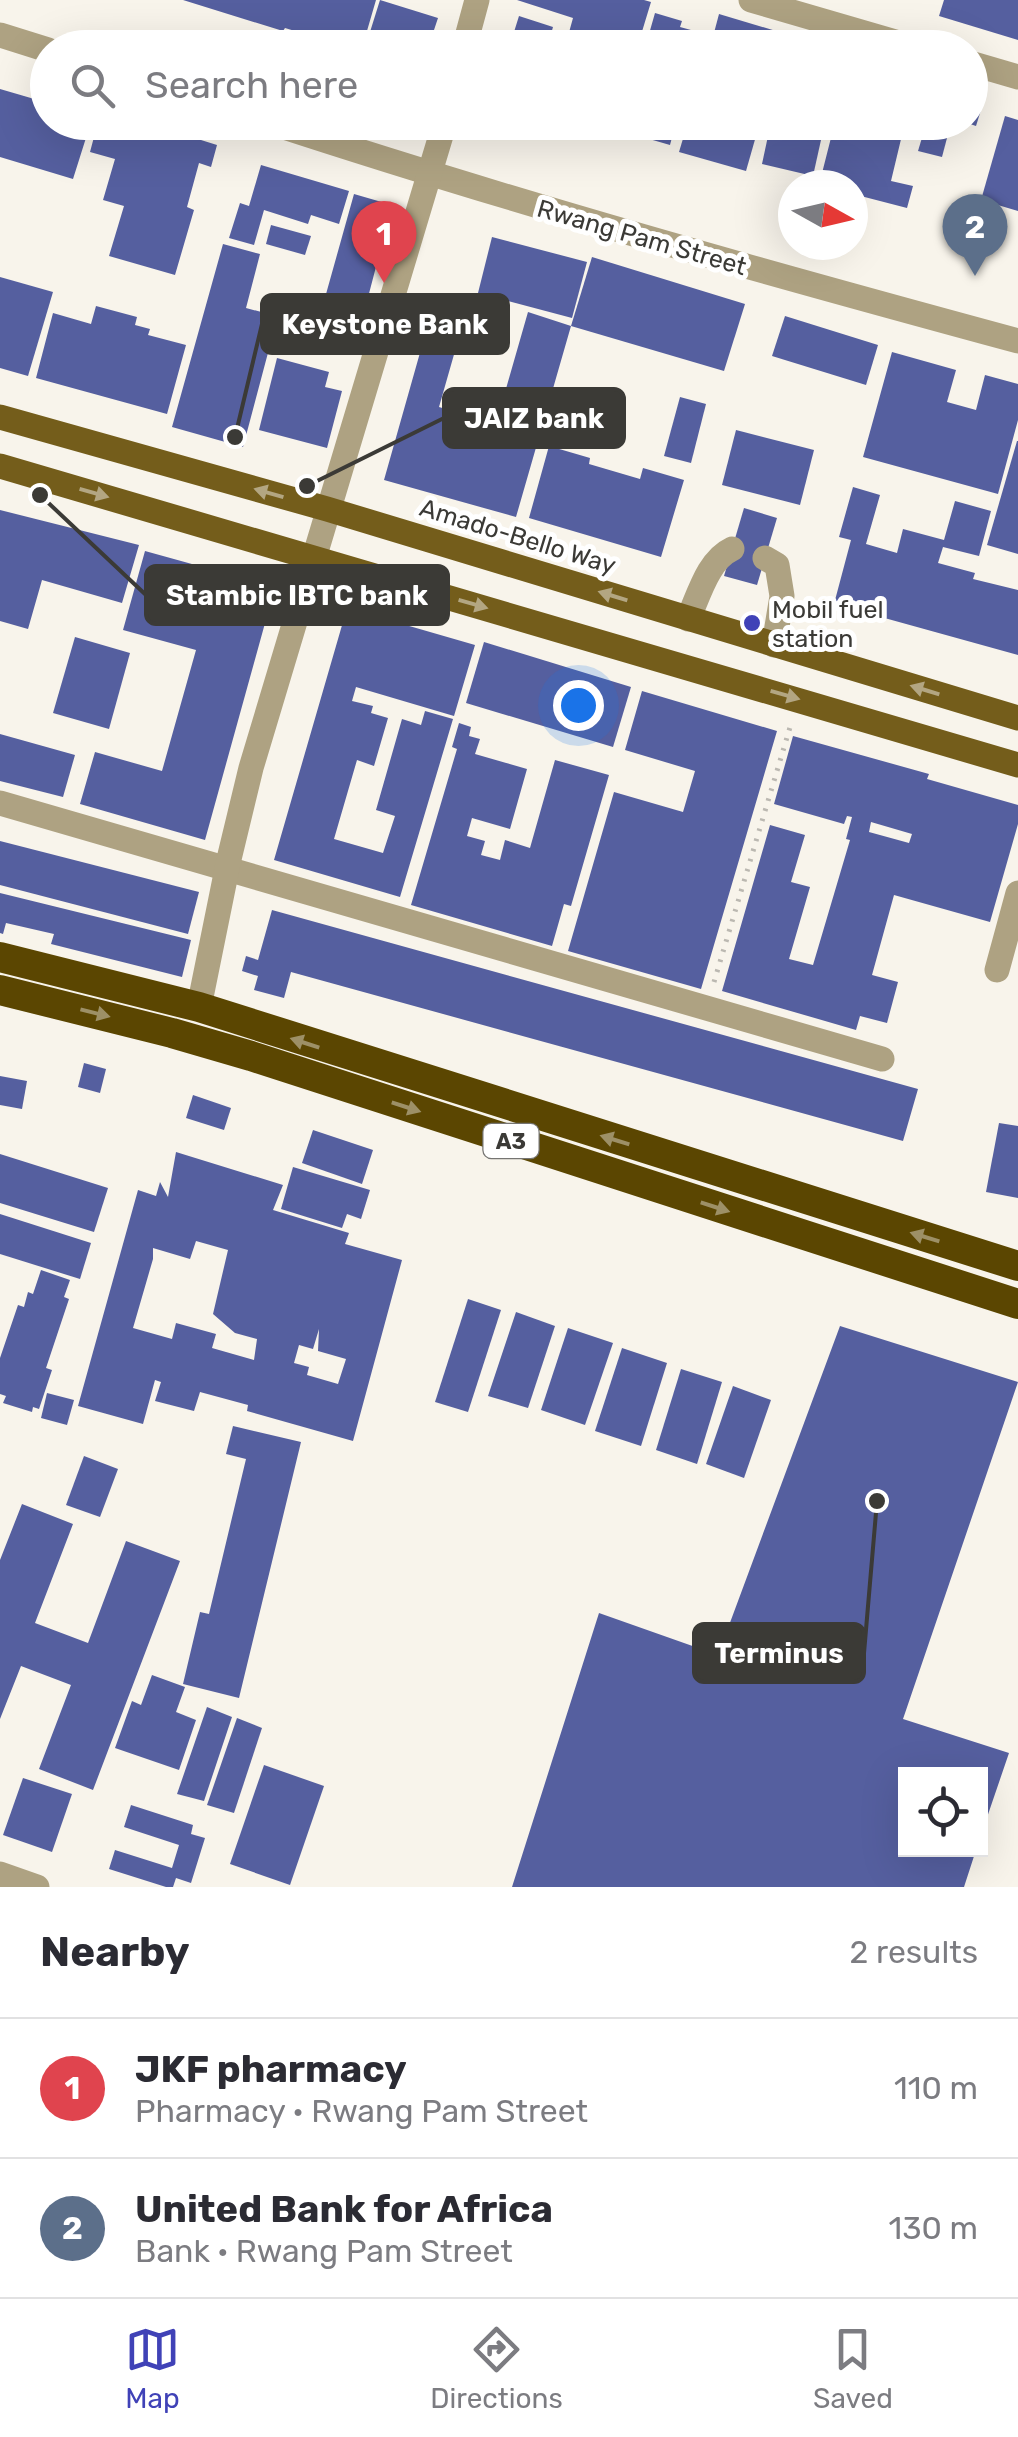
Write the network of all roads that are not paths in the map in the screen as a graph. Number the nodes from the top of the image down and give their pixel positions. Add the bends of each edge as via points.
1 (477, 0) edge
2 (751, 0) edge
3 (469, 30) edge
4 (854, 30) edge
5 (0, 35) edge
6 (30, 44) edge
7 (988, 68) edge
8 (1018, 77) edge
9 (322, 140) edge
10 (440, 140) edge
11 (431, 176) junction
12 (1018, 341) edge
13 (0, 417) edge
14 (0, 466) edge
15 (327, 510) junction
16 (732, 549) dead end
17 (313, 557) junction
18 (765, 558) dead end
19 (688, 619) junction
20 (774, 645) junction
21 (1018, 718) edge
22 (1018, 765) edge
23 (0, 803) edge
24 (226, 870) junction
25 (1018, 893) edge
26 (0, 957) edge
27 (998, 970) dead end
28 (0, 990) edge
29 (200, 1007) junction
30 (882, 1060) dead end
31 (1018, 1266) edge
32 (1018, 1304) edge
33 (0, 1874) edge
34 (37, 1887) edge

1 - 3 street
2 - 4 street
5 - 6 street
7 - 8 street
9 - 11 street, Rwang Pam Street
10 - 11 street
11 - 12 street, Rwang Pam Street
11 - 15 street
15 -> 13 main road, Amado-Bello Way
14 -> 17 main road
15 - 17 street
19 -> 15 main road, Amado-Bello Way
16 - 19 street via 712,567
17 -> 22 main road
17 - 24 street
18 - 20 street via 777,565 782,596
19 - 20 main road, Amado-Bello Way
21 -> 20 main road, Amado-Bello Way
23 - 24 street
24 - 29 street
24 - 30 street
25 - 27 street
26 - 29 highway, A3
28 -> 32 highway, A3 via 251,1056
31 -> 29 highway, A3
33 - 34 street

